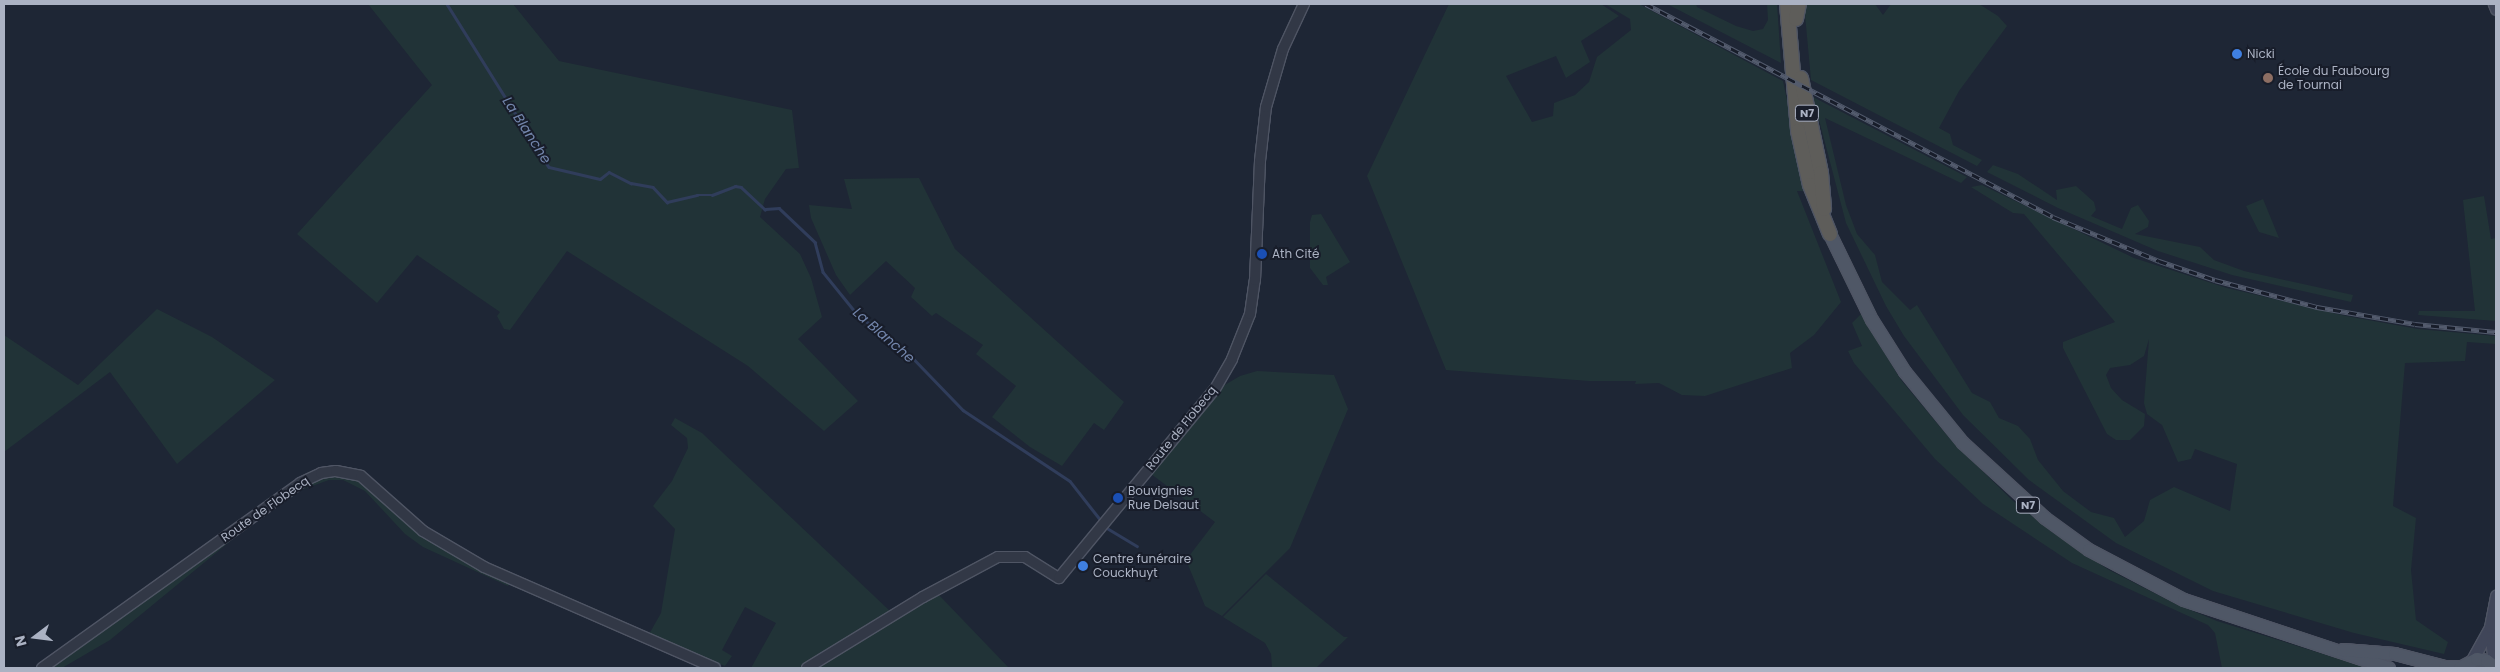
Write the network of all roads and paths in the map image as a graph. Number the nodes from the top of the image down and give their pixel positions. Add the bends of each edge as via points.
1 (1304, 4) edge
2 (1787, 4) edge
3 (1795, 4) edge
4 (1799, 4) edge
5 (2494, 4) edge
6 (2496, 9) edge
7 (1796, 19) junction
8 (1830, 234) junction
9 (2496, 596) edge
10 (2490, 627) junction
11 (2331, 649) junction
12 (2472, 660) junction
13 (42, 668) edge
14 (715, 668) edge
15 (807, 668) edge
16 (2389, 668) edge
17 (2460, 668) edge
18 (2496, 668) edge

1 - 15 street, Route de Flobecq via 1281,56 1266,107 1260,161 1255,280 1245,330 1215,389 1059,578 1024,556 998,557 923,597
2 - 8 highway via 1800,140 1810,185
3 - 7 highway, N7
4 - 7 highway
5 - 6 main road
7 - 8 highway, N7 via 1804,100 1821,173 1824,211
8 - 11 main road, N7 via 1872,320 1905,372 1963,443 2026,503 2090,550 2152,586 2215,613
9 - 10 main road
10 - 12 main road
10 - 18 main road via 2491,657
11 - 16 main road
11 - 17 main road, N7 via 2395,654
12 - 17 main road
12 - 18 main road via 2482,660
13 - 14 street, Route de Flobecq via 300,483 336,471 361,476 423,530 484,567

